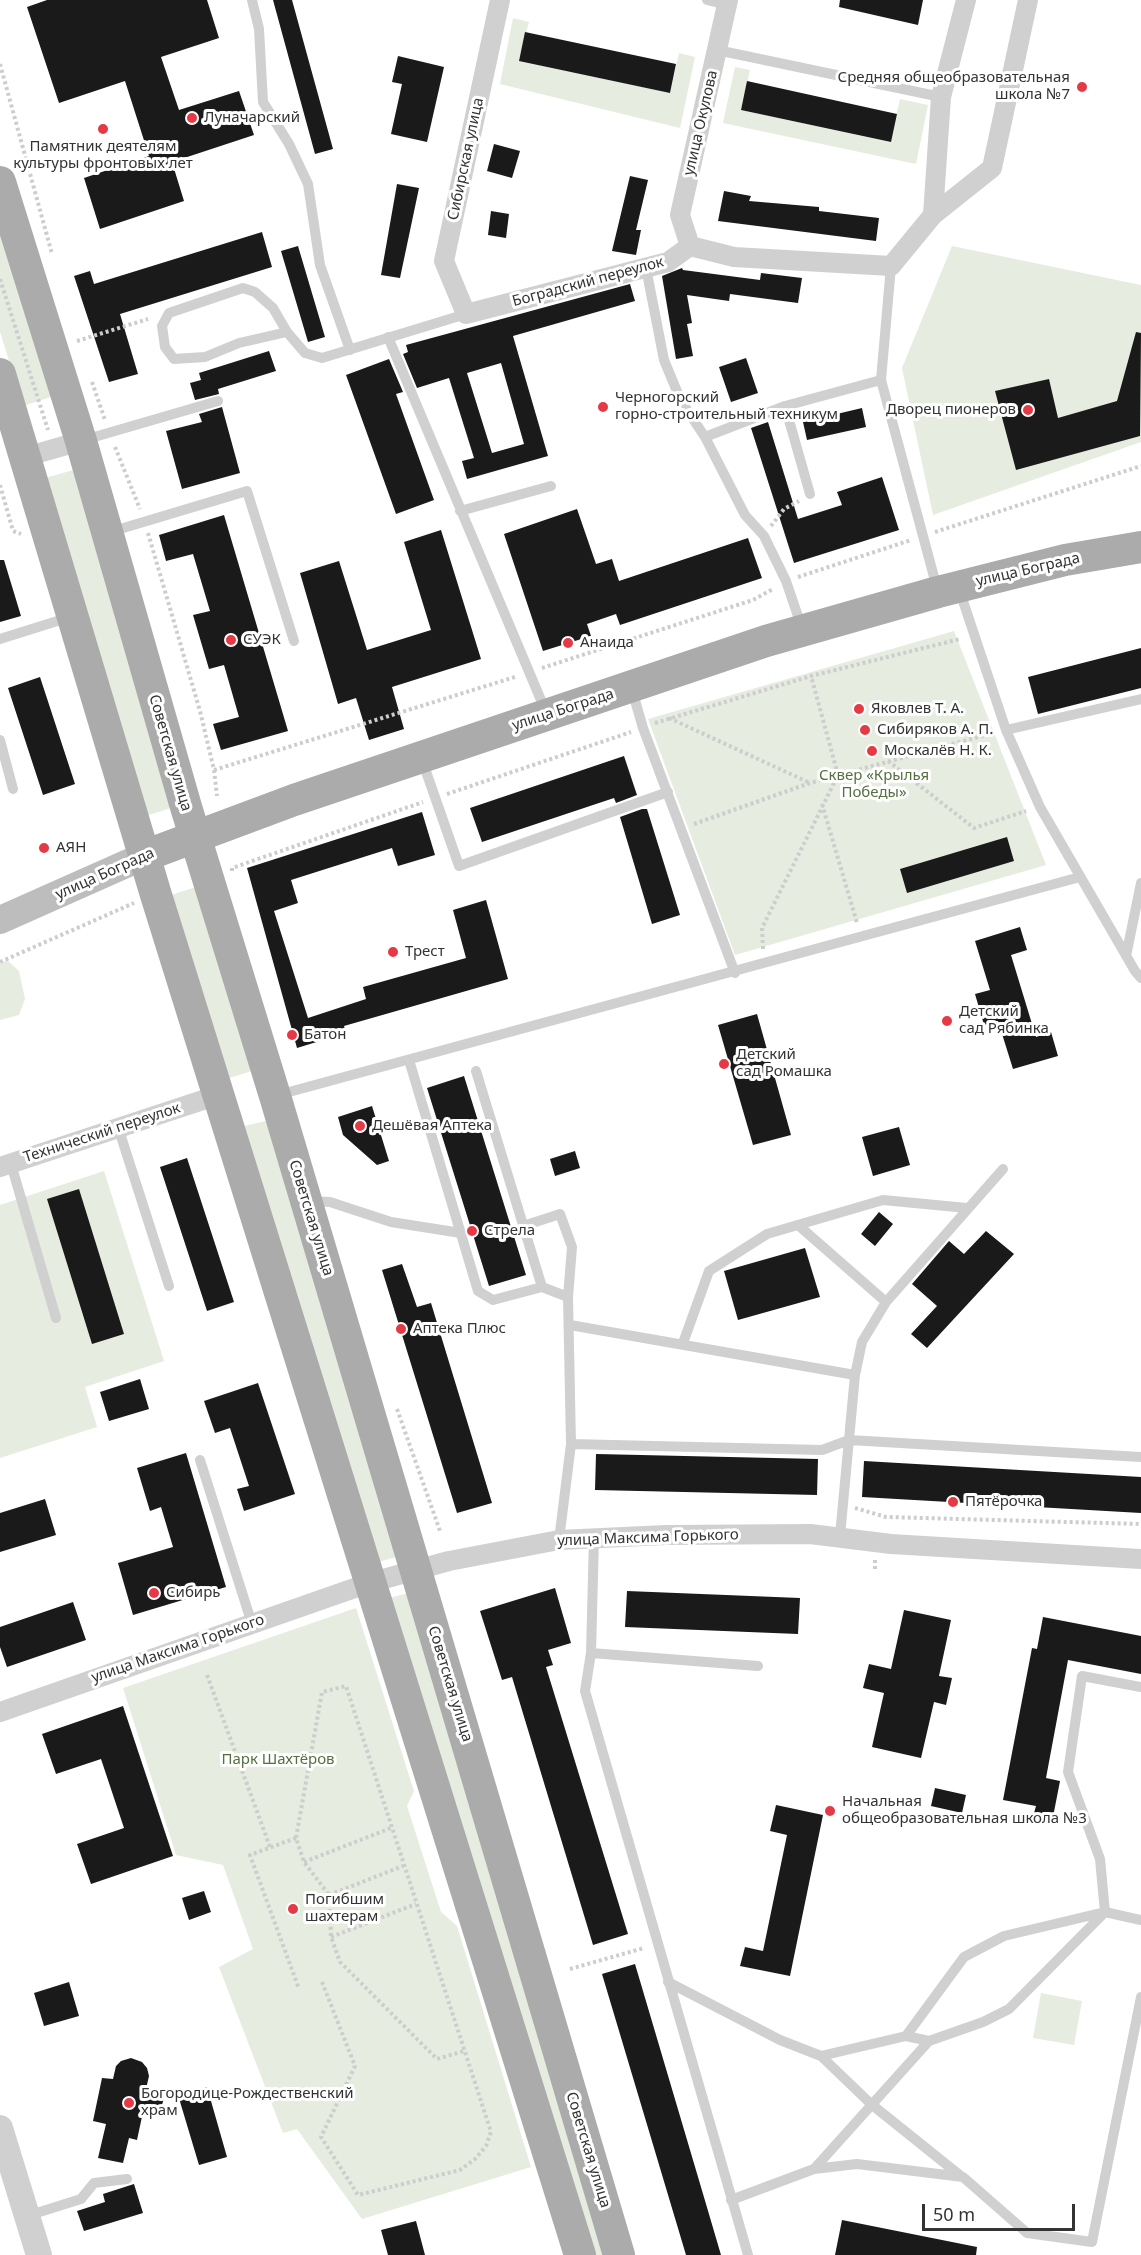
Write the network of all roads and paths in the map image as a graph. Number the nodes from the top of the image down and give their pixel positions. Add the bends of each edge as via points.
1 (252, 0) edge
2 (500, 0) edge
3 (707, 0) edge
4 (966, 0) edge
5 (1028, 0) edge
6 (727, 2) edge
7 (717, 50) junction
8 (941, 98) junction
9 (0, 182) edge
10 (933, 215) junction
11 (690, 246) junction
12 (891, 266) junction
13 (646, 268) junction
14 (0, 279) edge
15 (169, 312) junction
16 (466, 314) junction
17 (287, 332) junction
18 (388, 337) junction
19 (77, 341) dead end
20 (350, 350) junction
21 (0, 374) edge
22 (880, 380) junction
23 (218, 402) dead end
24 (785, 406) junction
25 (705, 437) junction
26 (53, 449) junction
27 (1141, 466) edge
28 (551, 486) dead end
29 (810, 494) joint
30 (460, 511) junction
31 (107, 533) junction
32 (764, 536) junction
33 (921, 537) junction
34 (1141, 547) edge
35 (786, 581) junction
36 (948, 589) junction
37 (73, 616) junction
38 (803, 631) junction
39 (975, 635) junction
40 (0, 639) edge
41 (294, 641) dead end
42 (530, 672) junction
43 (811, 676) junction
44 (631, 687) junction
45 (1141, 699) edge
46 (547, 715) junction
47 (668, 718) junction
48 (643, 728) junction
49 (1006, 730) junction
50 (0, 740) edge
51 (421, 756) junction
52 (887, 761) junction
53 (214, 770) dead end
54 (838, 775) junction
55 (810, 783) junction
56 (13, 789) dead end
57 (668, 792) junction
58 (435, 798) junction
59 (822, 803) junction
60 (1040, 807) junction
61 (682, 828) junction
62 (195, 836) junction
63 (144, 856) junction
64 (232, 868) dead end
65 (1080, 877) junction
66 (1141, 883) edge
67 (139, 901) dead end
68 (0, 920) edge
69 (861, 938) junction
70 (1126, 956) junction
71 (0, 962) edge
72 (764, 965) junction
73 (735, 973) junction
74 (1141, 978) edge
75 (409, 1060) junction
76 (476, 1071) dead end
77 (275, 1096) junction
78 (203, 1100) dead end
79 (118, 1126) junction
80 (5, 1165) edge
81 (1003, 1169) dead end
82 (306, 1201) junction
83 (967, 1208) junction
84 (798, 1225) junction
85 (523, 1226) junction
86 (461, 1233) junction
87 (169, 1286) dead end
88 (542, 1287) junction
89 (568, 1298) junction
90 (886, 1302) junction
91 (56, 1317) dead end
92 (570, 1325) junction
93 (683, 1343) junction
94 (855, 1375) junction
95 (849, 1440) junction
96 (571, 1444) junction
97 (1141, 1457) edge
98 (200, 1460) dead end
99 (844, 1504) junction
100 (1141, 1524) edge
101 (840, 1536) junction
102 (594, 1537) junction
103 (559, 1540) junction
104 (1141, 1559) edge
105 (416, 1570) junction
106 (369, 1582) junction
107 (252, 1624) junction
108 (591, 1653) junction
109 (758, 1666) dead end
110 (207, 1675) dead end
111 (1141, 1687) edge
112 (0, 1712) edge
113 (391, 1828) junction
114 (296, 1838) junction
115 (270, 1847) junction
116 (304, 1862) junction
117 (404, 1866) junction
118 (329, 1895) junction
119 (416, 1904) junction
120 (1105, 1912) junction
121 (1141, 1920) edge
122 (331, 1937) junction
123 (657, 1944) junction
124 (570, 1969) dead end
125 (322, 1982) dead end
126 (668, 1982) junction
127 (299, 1989) dead end
128 (1141, 1997) edge
129 (906, 2036) junction
130 (929, 2041) junction
131 (464, 2051) junction
132 (821, 2056) junction
133 (870, 2104) junction
134 (0, 2128) edge
135 (814, 2169) junction
136 (963, 2177) junction
137 (127, 2179) dead end
138 (731, 2200) junction
139 (27, 2216) junction
140 (39, 2255) edge
141 (580, 2255) edge
142 (619, 2255) edge
143 (748, 2255) edge

1 - 20 lane via 259,29 263,102 308,184 320,265
2 - 16 street, Сибирская улица via 444,261
3 - 6 lane
4 - 8 street
5 - 10 street via 992,168
6 - 7 street, улица Окулова
7 - 8 lane
7 - 11 street, улица Окулова via 680,215
8 - 10 street
9 - 26 main road, Советская улица
10 - 12 street
11 - 12 street via 734,257
11 - 13 street, Боградский переулок via 668,262
12 - 22 lane
13 - 16 street, Боградский переулок
13 - 25 lane via 664,360 681,401
14 - 26 path
15 - 17 lane via 243,288 255,292 273,308
15 - 17 lane via 162,326 165,346 174,359 205,357 239,343
15 - 19 path
16 - 18 lane
17 - 20 lane via 305,353 322,358
18 - 20 lane
18 - 30 lane
21 - 26 main road, Советская улица
22 - 24 lane
22 - 33 lane
23 - 26 lane
24 - 25 lane
24 - 29 lane
25 - 32 lane via 745,514
26 - 31 main road, Советская улица
26 - 37 main road, Советская улица
27 - 33 path
28 - 30 lane
29 - 32 path via 784,509
30 - 42 lane
31 - 41 lane via 247,491
31 - 62 main road, Советская улица
32 - 35 lane
33 - 35 path
33 - 36 lane
34 - 36 main road, улица Бограда via 1065,560
35 - 38 lane
35 - 42 path via 753,600
36 - 38 main road, улица Бограда
36 - 39 lane
37 - 40 lane
37 - 63 main road, Советская улица
38 - 44 main road, улица Бограда
39 - 43 path
39 - 49 lane
42 - 46 lane
42 - 53 path
43 - 47 path
43 - 54 path
44 - 46 main road, улица Бограда
44 - 48 lane
45 - 49 lane
46 - 51 main road, улица Бограда
47 - 48 path
47 - 55 path
48 - 57 lane
48 - 58 path
49 - 52 path
49 - 60 lane
50 - 56 lane
51 - 58 lane
51 - 62 main road, улица Бограда
52 - 54 path
52 - 60 path via 974,828
54 - 55 path
54 - 59 path
55 - 61 path
57 - 58 lane via 459,866
57 - 61 lane
58 - 64 path
59 - 69 path
59 - 72 path via 762,928
60 - 65 lane
61 - 73 lane
62 - 63 main road, улица Бограда
62 - 77 main road, Советская улица
63 - 68 main road, улица Бограда
63 - 106 main road, Советская улица
65 - 69 lane
65 - 70 lane
66 - 70 lane
67 - 71 path
69 - 72 lane
70 - 74 lane
72 - 73 lane
73 - 75 lane
75 - 77 lane
75 - 86 lane
76 - 85 lane
77 - 82 main road, Советская улица
78 - 79 street, Технический переулок
79 - 80 street, Технический переулок
79 - 87 lane
80 - 91 lane
81 - 83 lane
82 - 86 lane via 330,1202 391,1222
82 - 105 main road, Советская улица
83 - 84 lane via 883,1200
83 - 90 lane
84 - 90 lane
84 - 93 lane via 767,1234 709,1270
85 - 88 lane
85 - 89 lane via 560,1214 572,1247
86 - 88 lane via 478,1291 493,1300
88 - 89 lane
89 - 92 lane
90 - 94 lane via 862,1342
92 - 93 lane
92 - 96 lane
93 - 94 lane
94 - 95 lane
95 - 96 lane via 822,1450
95 - 97 lane
95 - 99 lane
96 - 103 lane
98 - 107 lane
99 - 100 path via 886,1517
99 - 101 lane
101 - 102 street, улица Максима Горького
101 - 104 street, улица Максима Горького via 891,1544
102 - 103 street, улица Максима Горького
102 - 108 lane
103 - 105 street, улица Максима Горького
105 - 106 street, улица Максима Горького
105 - 142 main road, Советская улица
106 - 107 street, улица Максима Горького
106 - 141 main road, Советская улица
107 - 112 street, улица Максима Горького
108 - 109 lane
108 - 123 lane via 585,1691
110 - 115 path
111 - 120 lane via 1082,1676 1068,1772 1100,1859
113 - 114 path via 346,1686 322,1692
113 - 116 path
113 - 117 path
114 - 115 path
114 - 116 path
115 - 127 path via 250,1855
116 - 118 path
117 - 118 path
117 - 119 path
118 - 122 path
119 - 122 path
119 - 131 path
120 - 121 lane
120 - 129 lane via 1004,1936 964,1957
120 - 130 lane via 1009,2009
122 - 131 path via 340,1962 437,2059
123 - 124 path
123 - 126 lane
125 - 131 path via 355,2066 321,2137 358,2195 460,2170 486,2146 491,2132
126 - 132 lane via 780,2040
126 - 138 lane
128 - 136 lane via 1092,2242 1028,2233
129 - 130 lane
129 - 132 lane
130 - 133 lane
132 - 133 lane
133 - 135 lane
133 - 136 lane
134 - 139 street
135 - 136 lane via 857,2164
135 - 138 lane
137 - 139 lane via 94,2183 81,2199
138 - 143 lane
139 - 140 street

